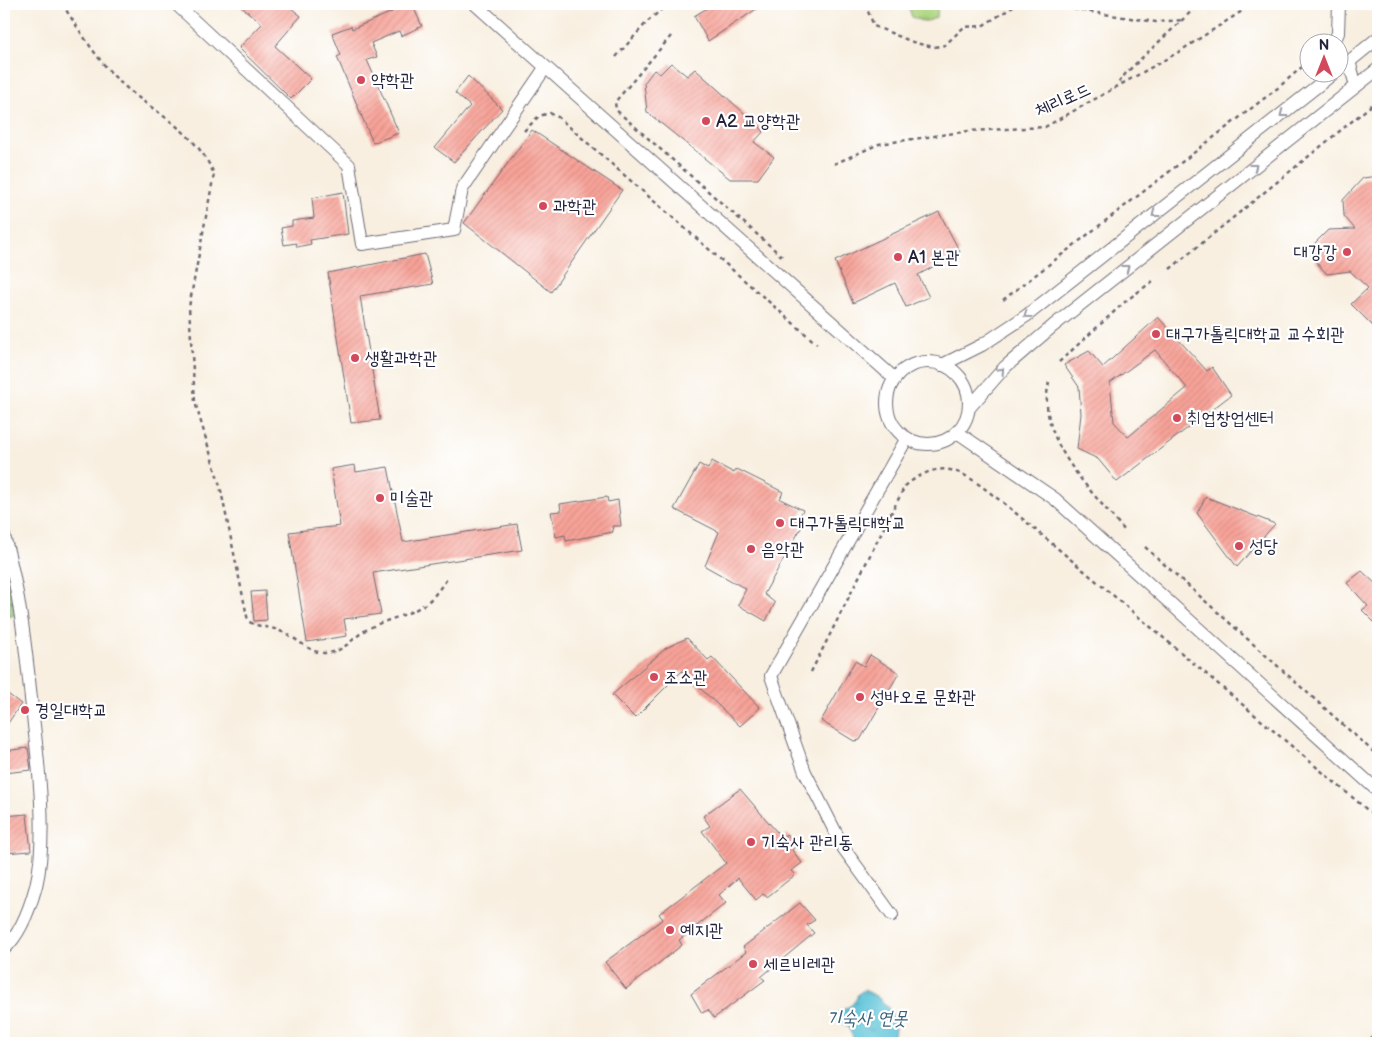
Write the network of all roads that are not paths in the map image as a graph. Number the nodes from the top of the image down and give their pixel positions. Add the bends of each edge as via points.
1 (176, 4) edge
2 (475, 4) edge
3 (1339, 4) edge
4 (1338, 32) edge
5 (1378, 38) edge
6 (1350, 60) edge
7 (545, 68) junction
8 (1378, 69) edge
9 (1350, 76) edge
10 (1311, 82) edge
11 (1323, 82) edge
12 (1356, 86) junction
13 (1299, 101) junction
14 (942, 365) junction
15 (895, 379) junction
16 (969, 408) junction
17 (957, 432) junction
18 (907, 438) junction
19 (4, 536) edge
20 (1378, 791) edge
21 (892, 915) dead end
22 (4, 949) edge
23 (1378, 1038) edge
24 (1375, 1043) edge

1 - 7 street via 349,165 362,244 454,230 462,189
2 - 7 street
3 - 4 street
5 - 6 street
7 - 15 street
8 - 12 street
9 - 12 street
10 - 13 street
11 - 13 street
16 -> 12 street via 1005,367 1052,326
13 -> 14 street via 1026,316 982,345
14 - 15 street via 930,362 916,364
14 - 16 street via 963,382
15 - 18 street via 887,403 889,416
16 - 17 street
17 - 18 street via 947,440 931,444
17 - 20 street via 1055,499
18 - 21 street via 771,676 805,772 826,815 844,849
19 - 22 street via 21,612 40,782 40,844 36,885 13,941
23 - 24 street

